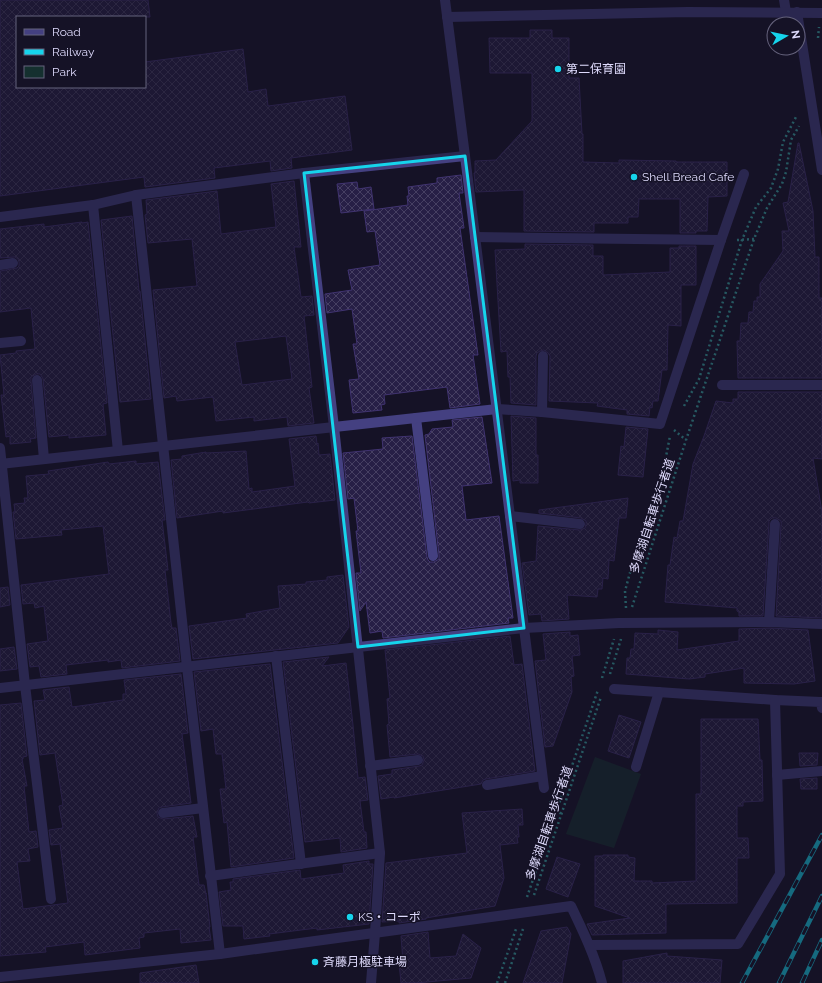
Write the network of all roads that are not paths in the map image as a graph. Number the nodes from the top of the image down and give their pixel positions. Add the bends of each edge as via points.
1 (445, 0) edge
2 (784, 0) edge
3 (786, 12) junction
4 (797, 12) junction
5 (822, 13) edge
6 (447, 17) junction
7 (465, 156) junction
8 (822, 170) edge
9 (304, 173) junction
10 (744, 174) dead end
11 (136, 195) junction
12 (93, 205) junction
13 (0, 217) edge
14 (475, 237) junction
15 (721, 240) junction
16 (13, 263) dead end
17 (0, 265) edge
18 (21, 341) dead end
19 (0, 343) edge
20 (543, 356) dead end
21 (37, 380) dead end
22 (722, 385) dead end
23 (822, 385) edge
24 (497, 409) junction
25 (542, 412) junction
26 (416, 418) junction
27 (334, 427) junction
28 (163, 446) junction
29 (0, 448) edge
30 (118, 451) junction
31 (44, 459) junction
32 (1, 464) edge
33 (510, 516) junction
34 (580, 524) dead end
35 (775, 524) dead end
36 (433, 556) dead end
37 (768, 622) junction
38 (822, 624) edge
39 (524, 628) junction
40 (358, 647) junction
41 (276, 656) junction
42 (187, 667) junction
43 (25, 685) junction
44 (0, 688) edge
45 (614, 689) dead end
46 (660, 692) junction
47 (775, 700) junction
48 (822, 708) edge
49 (418, 760) dead end
50 (370, 766) junction
51 (636, 767) dead end
52 (822, 771) edge
53 (777, 775) junction
54 (542, 776) junction
55 (486, 785) dead end
56 (544, 788) dead end
57 (203, 808) junction
58 (163, 813) dead end
59 (380, 853) junction
60 (301, 864) junction
61 (210, 876) junction
62 (51, 899) dead end
63 (375, 933) junction
64 (590, 945) junction
65 (220, 954) junction
66 (0, 977) edge
67 (371, 983) edge
68 (602, 983) edge

1 - 6 street
2 - 3 street
3 - 4 street
3 - 6 street
4 - 5 street
4 - 8 street
6 - 7 street
7 - 9 street
7 - 14 street
9 - 11 street
9 - 27 street
10 - 15 street
11 - 12 street
11 - 28 street
12 - 13 street
12 - 30 street
14 - 15 street
14 - 24 street
15 - 25 street via 660,424
16 - 17 street
18 - 19 street
20 - 25 street
21 - 31 street
22 - 23 street
24 - 25 street
24 - 26 street
24 - 33 street
26 - 27 street
26 - 36 street
27 - 28 street
27 - 40 street
28 - 30 street
28 - 42 street
29 - 32 street
30 - 31 street
31 - 32 street
32 - 43 street
33 - 34 street
33 - 39 street
35 - 37 street
37 - 38 street
37 - 39 street via 623,623
39 - 40 street
39 - 54 street
40 - 41 street
40 - 50 street
41 - 42 street
41 - 60 street
42 - 43 street
42 - 57 street
43 - 44 street
43 - 62 street
45 - 46 street
46 - 47 street
46 - 51 street
47 - 48 street via 820,702
47 - 53 street
49 - 50 street
50 - 59 street
52 - 53 street
53 - 64 street via 780,874 738,944
54 - 55 street
54 - 56 street
57 - 58 street
57 - 61 street
59 - 60 street
59 - 63 street
60 - 61 street
61 - 65 street
63 - 64 street via 570,906
63 - 65 street
63 - 67 street
64 - 68 street
65 - 66 street

